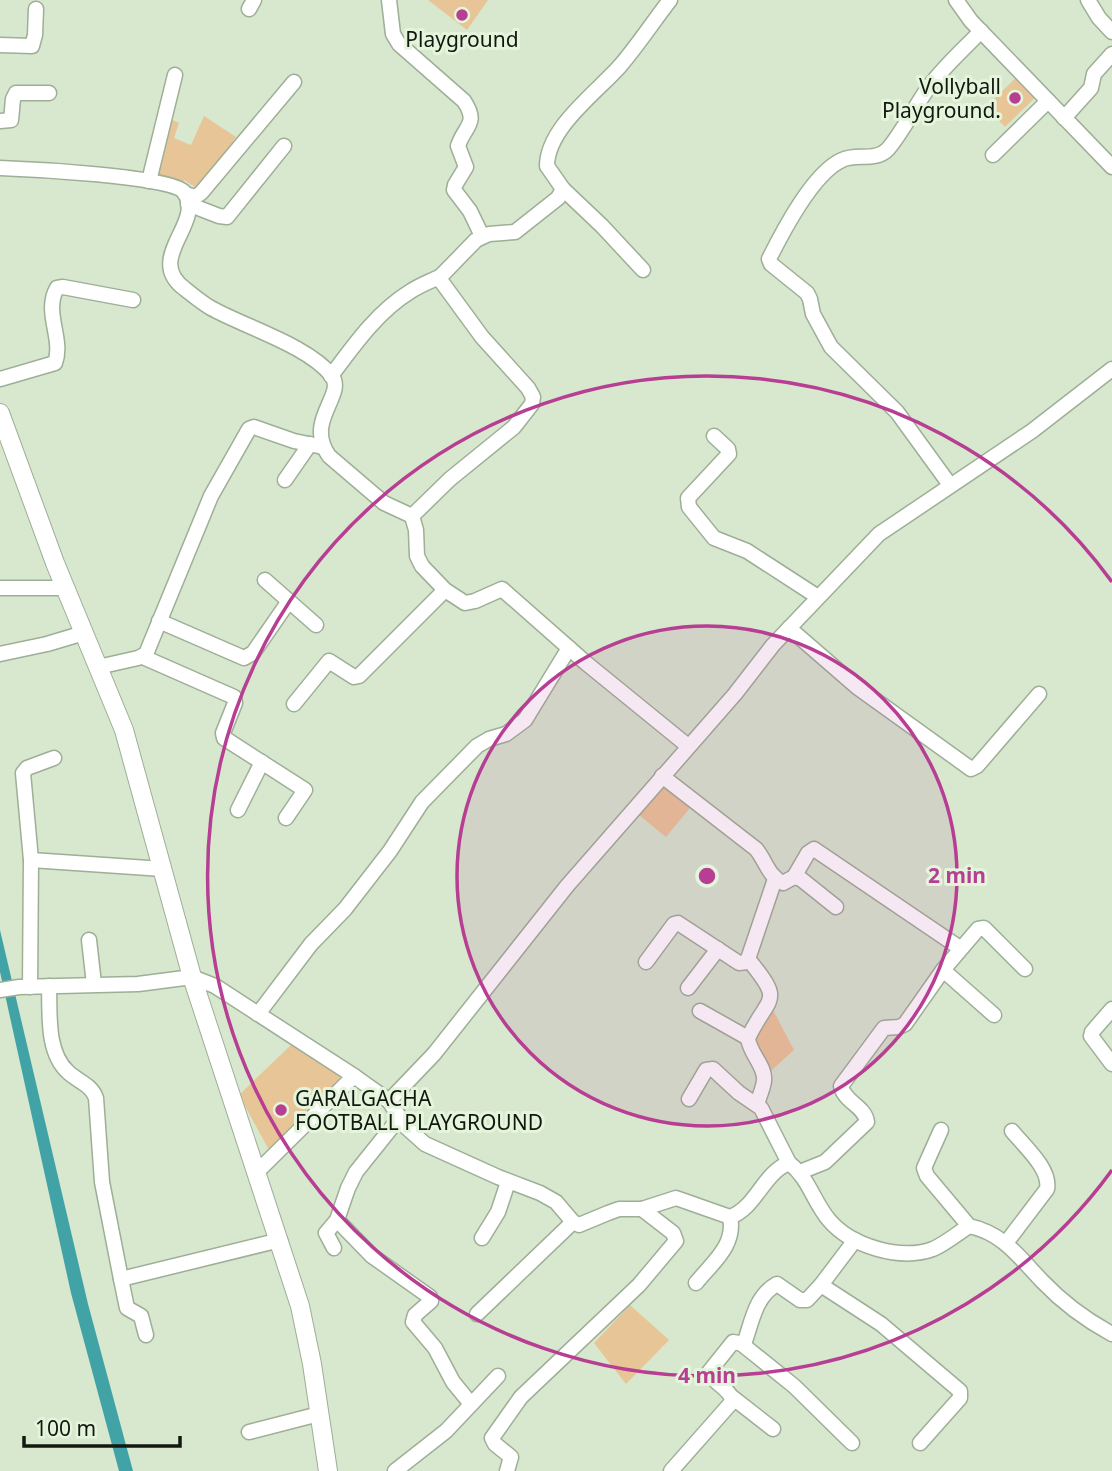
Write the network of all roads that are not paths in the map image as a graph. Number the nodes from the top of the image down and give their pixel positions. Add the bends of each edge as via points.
1 (389, 0) edge
2 (670, 0) edge
3 (956, 0) edge
4 (1088, 0) edge
5 (36, 9) dead end
6 (981, 31) junction
7 (1112, 32) edge
8 (0, 45) edge
9 (1112, 54) edge
10 (175, 75) dead end
11 (294, 82) dead end
12 (49, 93) dead end
13 (1048, 101) junction
14 (1064, 118) junction
15 (0, 121) edge
16 (285, 146) dead end
17 (993, 155) dead end
18 (1112, 167) edge
19 (0, 168) edge
20 (149, 181) junction
21 (563, 189) junction
22 (187, 199) junction
23 (482, 236) junction
24 (643, 270) dead end
25 (441, 276) junction
26 (133, 300) dead end
27 (1112, 369) edge
28 (331, 376) junction
29 (0, 379) edge
30 (0, 413) edge
31 (714, 436) dead end
32 (316, 446) junction
33 (285, 480) dead end
34 (950, 485) junction
35 (412, 516) junction
36 (265, 580) dead end
37 (0, 588) edge
38 (65, 588) junction
39 (445, 590) junction
40 (818, 597) junction
41 (289, 601) junction
42 (159, 621) junction
43 (316, 625) dead end
44 (789, 628) junction
45 (84, 633) junction
46 (569, 648) junction
47 (0, 654) edge
48 (143, 657) junction
49 (98, 667) junction
50 (1039, 694) dead end
51 (294, 704) dead end
52 (688, 746) junction
53 (54, 758) dead end
54 (262, 762) junction
55 (662, 776) junction
56 (238, 810) dead end
57 (286, 818) dead end
58 (31, 860) junction
59 (163, 869) junction
60 (794, 877) junction
61 (775, 879) junction
62 (836, 907) dead end
63 (89, 940) dead end
64 (960, 948) junction
65 (718, 949) junction
66 (748, 959) junction
67 (646, 962) dead end
68 (1025, 969) dead end
69 (943, 970) junction
70 (192, 977) junction
71 (94, 984) junction
72 (49, 986) junction
73 (25, 987) junction
74 (688, 988) dead end
75 (1, 989) edge
76 (1112, 1009) edge
77 (700, 1011) dead end
78 (258, 1014) junction
79 (994, 1015) dead end
80 (748, 1038) junction
81 (1112, 1064) edge
82 (354, 1076) junction
83 (689, 1099) dead end
84 (389, 1101) junction
85 (757, 1104) junction
86 (400, 1117) junction
87 (941, 1130) dead end
88 (1012, 1131) dead end
89 (794, 1167) junction
90 (257, 1172) junction
91 (508, 1182) junction
92 (642, 1209) junction
93 (730, 1217) junction
94 (337, 1220) junction
95 (573, 1222) junction
96 (969, 1226) junction
97 (482, 1238) dead end
98 (280, 1240) junction
99 (855, 1240) junction
100 (1006, 1243) junction
101 (334, 1248) dead end
102 (121, 1279) junction
103 (695, 1283) dead end
104 (821, 1285) junction
105 (477, 1314) dead end
106 (1112, 1334) edge
107 (146, 1335) dead end
108 (743, 1345) junction
109 (498, 1376) dead end
110 (732, 1397) junction
111 (471, 1404) junction
112 (319, 1414) junction
113 (774, 1429) dead end
114 (250, 1432) dead end
115 (852, 1443) dead end
116 (919, 1443) dead end
117 (328, 1471) edge
118 (395, 1471) edge
119 (507, 1471) edge
120 (671, 1471) edge

1 - 23 street via 393,34 399,44 471,112 472,121 458,146 466,167 454,190
2 - 21 street via 619,66 568,119 551,149 547,166
3 - 6 street
4 - 7 street
5 - 8 street via 32,46
6 - 13 street
6 - 34 street via 926,91 886,152 843,159 827,171 797,207 769,258 807,293 831,347 897,412
9 - 14 street via 1094,74 1091,88
10 - 20 street
11 - 22 street via 201,193
12 - 15 street via 16,93 11,120
13 - 14 street
13 - 17 street
14 - 18 street
16 - 22 street via 227,217
19 - 20 street
20 - 22 street via 176,186
21 - 23 street via 515,232
21 - 24 street
22 - 28 street via 184,226 170,266 180,285 209,307 302,351
23 - 25 street
25 - 28 street via 386,311
25 - 35 street via 482,337 533,397 514,427
26 - 29 street via 57,288 51,314 55,363
27 - 34 street via 1032,431
28 - 32 street via 334,390
30 - 38 main road
31 - 40 street via 729,454 688,498 689,507 714,538 747,551
32 - 33 street
32 - 35 street via 384,503
32 - 42 street via 249,429 211,496
34 - 40 street via 879,534
35 - 39 street via 417,556
36 - 41 street
37 - 38 street
38 - 45 main road
39 - 46 street via 465,603 502,589
39 - 51 street via 359,676 329,661
40 - 44 street
41 - 42 street via 253,653 244,658
41 - 43 street
42 - 48 street
44 - 50 street via 856,687 971,769
44 - 52 street
45 - 47 street
45 - 49 main road
46 - 52 street
46 - 78 street via 525,720 477,746 422,802 390,852
48 - 49 street
48 - 54 street via 232,696 235,703 224,737
49 - 59 main road via 124,730
52 - 55 street
53 - 58 street via 23,773
54 - 56 street
54 - 57 street via 305,790
55 - 61 street via 756,849
55 - 84 street via 559,896 434,1055
58 - 59 street
58 - 73 street
59 - 70 main road
60 - 61 street via 783,883
60 - 62 street
60 - 64 street via 814,849
61 - 66 street
63 - 71 street
64 - 68 street via 984,928
64 - 69 street
65 - 66 street via 739,963
65 - 67 street via 678,923
65 - 74 street
66 - 80 street via 768,983 771,1001
69 - 79 street
69 - 89 street via 905,1024 884,1028 841,1086 865,1113 867,1122 825,1162
70 - 71 street
70 - 78 street
70 - 90 main road
71 - 72 street
72 - 73 street
72 - 102 street via 55,1052 63,1067 96,1098 102,1182
73 - 75 street
76 - 81 street via 1091,1032
77 - 80 street
78 - 82 street
80 - 85 street via 763,1072
82 - 84 street
82 - 90 street
83 - 85 street via 709,1068
84 - 86 street
85 - 89 street
86 - 91 street via 425,1144
86 - 94 street via 356,1172
87 - 96 street via 924,1168
88 - 100 street via 1049,1182
89 - 93 street via 776,1170 743,1210
89 - 99 street via 829,1220
90 - 98 main road
91 - 95 street via 550,1198
91 - 97 street via 498,1212
92 - 93 street via 676,1198
92 - 95 street via 619,1209 588,1223
92 - 119 street via 673,1233 676,1241 639,1285 510,1410 492,1438 511,1457
93 - 103 street via 729,1243
94 - 101 street via 326,1233
94 - 111 street via 372,1256 430,1297 412,1322
95 - 105 street
96 - 99 street via 933,1249 913,1253 896,1253
96 - 100 street via 985,1229
98 - 102 street
98 - 112 main road via 307,1331
99 - 104 street
100 - 106 street via 1064,1302
102 - 107 street via 127,1308 141,1316
104 - 108 street via 805,1301 782,1286 772,1286 757,1304
104 - 116 street via 881,1324 960,1391 960,1398
108 - 110 street via 733,1342 709,1372
108 - 115 street via 794,1386
109 - 111 street
110 - 113 street
110 - 120 street
111 - 118 street via 446,1431
112 - 114 street
112 - 117 main road

